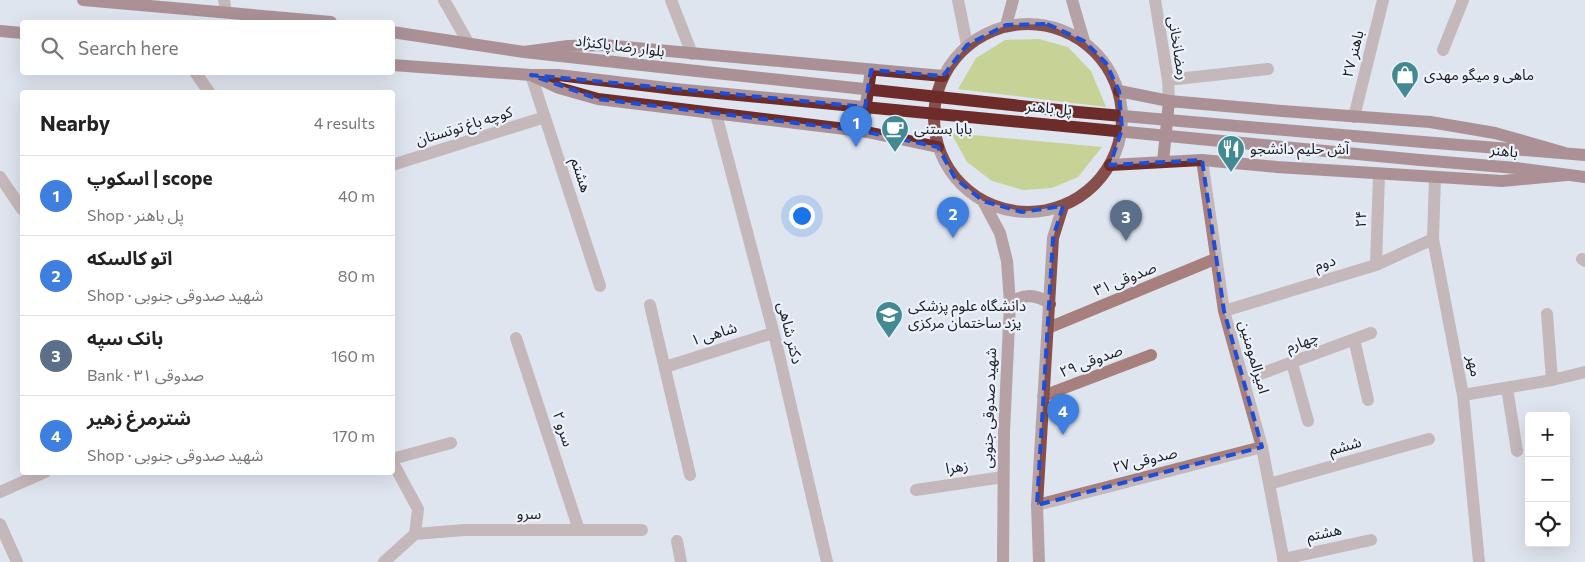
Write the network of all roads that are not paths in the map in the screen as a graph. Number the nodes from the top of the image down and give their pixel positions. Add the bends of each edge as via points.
1 (82, 0) edge
2 (444, 0) edge
3 (670, 0) edge
4 (958, 0) edge
5 (1013, 0) edge
6 (1072, 0) edge
7 (1155, 0) edge
8 (1383, 0) edge
9 (1463, 0) edge
10 (109, 1) edge
11 (225, 6) edge
12 (318, 20) edge
13 (1006, 25) junction
14 (0, 31) edge
15 (395, 32) edge
16 (20, 33) edge
17 (1084, 41) junction
18 (470, 44) junction
19 (967, 45) junction
20 (1443, 50) dead end
21 (524, 52) junction
22 (692, 54) junction
23 (395, 64) edge
24 (678, 69) joint
25 (1268, 69) dead end
26 (871, 70) junction
27 (531, 74) junction
28 (196, 75) edge
29 (943, 76) junction
30 (1168, 80) junction
31 (208, 90) edge
32 (1119, 91) junction
33 (1169, 101) junction
34 (716, 114) junction
35 (545, 117) junction
36 (1354, 117) junction
37 (862, 131) junction
38 (1423, 142) joint
39 (938, 147) junction
40 (1565, 153) junction
41 (1585, 154) edge
42 (1202, 160) junction
43 (1420, 160) joint
44 (1163, 162) junction
45 (395, 164) edge
46 (1110, 165) junction
47 (1378, 174) junction
48 (1567, 175) junction
49 (0, 177) edge
50 (1435, 177) junction
51 (1585, 177) edge
52 (983, 201) junction
53 (20, 206) edge
54 (1063, 206) junction
55 (1433, 239) junction
56 (1215, 259) junction
57 (1376, 265) junction
58 (600, 286) dead end
59 (1010, 302) junction
60 (1050, 304) junction
61 (650, 305) dead end
62 (1224, 311) junction
63 (1547, 314) dead end
64 (1048, 328) junction
65 (773, 333) junction
66 (1371, 333) dead end
67 (516, 338) dead end
68 (1354, 339) junction
69 (1151, 355) dead end
70 (1292, 363) junction
71 (665, 367) junction
72 (1585, 372) edge
73 (1244, 380) junction
74 (1552, 380) junction
75 (1507, 388) junction
76 (1463, 394) junction
77 (1044, 396) junction
78 (1368, 400) dead end
79 (1308, 421) dead end
80 (1430, 439) dead end
81 (451, 443) dead end
82 (1262, 447) junction
83 (1517, 451) dead end
84 (395, 459) edge
85 (395, 466) edge
86 (38, 475) edge
87 (690, 475) dead end
88 (1003, 477) junction
89 (1269, 484) junction
90 (916, 490) dead end
91 (0, 491) edge
92 (1037, 505) junction
93 (0, 524) edge
94 (578, 530) junction
95 (642, 530) dead end
96 (415, 534) junction
97 (1371, 540) dead end
98 (677, 541) dead end
99 (1284, 560) edge
100 (17, 562) edge
101 (384, 562) edge
102 (681, 562) edge
103 (827, 562) edge
104 (1003, 562) edge
105 (1039, 562) edge
106 (1479, 562) edge

1 - 10 main road
2 - 18 street
3 - 22 street
4 - 19 street
5 - 13 main road
6 - 17 main road
7 - 30 street, رمضانخانی
8 - 36 street, باهنر ۲۷
9 - 20 street
10 - 11 main road
11 - 12 main road
13 - 17 main road via 1047,24
13 - 19 main road
14 - 16 main road
15 - 18 main road
17 - 32 main road via 1106,63
18 - 21 main road
19 - 29 main road
21 - 22 main road via 603,45
21 - 24 main road, بلوار رضا پاکنژاد
22 - 26 main road
23 - 27 main road
24 - 38 main road, پل باهنر, bridge via 1077,112
25 - 30 street
26 - 29 main road
26 - 37 main road
27 - 34 main road via 559,88 598,99
27 - 35 street, هشتم
27 - 43 main road, پل باهنر, bridge
28 - 31 street
29 - 39 main road via 934,111
30 - 33 street, رمضانخانی
32 - 33 main road
32 - 46 main road via 1122,129
33 - 36 main road
33 - 44 main road
34 - 37 main road
34 - 65 street, دکتر شاهی
35 - 45 street, کوچه باغ توتستان
35 - 58 street, هشتم
36 - 40 main road via 1430,122 1495,133
37 - 39 main road
38 - 40 main road, باهنر
39 - 52 main road via 955,178
40 - 41 main road, باهنر
42 - 44 main road
42 - 47 main road
42 - 56 street, امیرالمومنین
43 - 48 main road, باهنر
44 - 46 main road
46 - 54 main road via 1090,189
47 - 50 main road
47 - 57 street, ۲۴
48 - 50 main road via 1502,181
48 - 51 main road, باهنر
49 - 53 street
50 - 55 street, مهر
52 - 54 main road via 1022,212
52 - 59 main road, شهید صدوقی جنوبی via 1000,233 1007,261
54 - 60 main road via 1053,238
55 - 57 street, دوم
55 - 76 street, مهر
56 - 62 street, امیرالمومنین
56 - 64 street, صدوقی ۳۱
57 - 62 street, دوم
59 - 60 main road via 1028,295 1040,297
59 - 88 main road, شهید صدوقی جنوبی
60 - 64 main road
61 - 71 street
62 - 73 street, امیرالمومنین
63 - 74 street
64 - 77 main road
65 - 71 street, شاهی ۱
65 - 103 street, دکتر شاهی
66 - 68 street, چهارم
67 - 94 street, سرو ۲
68 - 70 street, چهارم
68 - 78 street
69 - 77 street, صدوقی ۲۹
70 - 73 street, چهارم
70 - 79 street
71 - 87 street
72 - 74 street
73 - 82 street, امیرالمومنین
74 - 75 street
75 - 76 street
75 - 83 street
76 - 106 street, مهر
77 - 92 main road
80 - 89 street, ششم
81 - 84 street
82 - 89 street, امیرالمومنین
82 - 92 street, صدوقی ۲۷
85 - 96 street via 418,509
86 - 91 street
88 - 90 street, زهرا
88 - 104 main road, شهید صدوقی جنوبی
89 - 99 street, امیرالمومنین
92 - 105 main road
93 - 100 street
94 - 95 street, سرو
94 - 96 street, سرو via 464,530
96 - 101 street
97 - 99 street, هشتم
98 - 102 street

